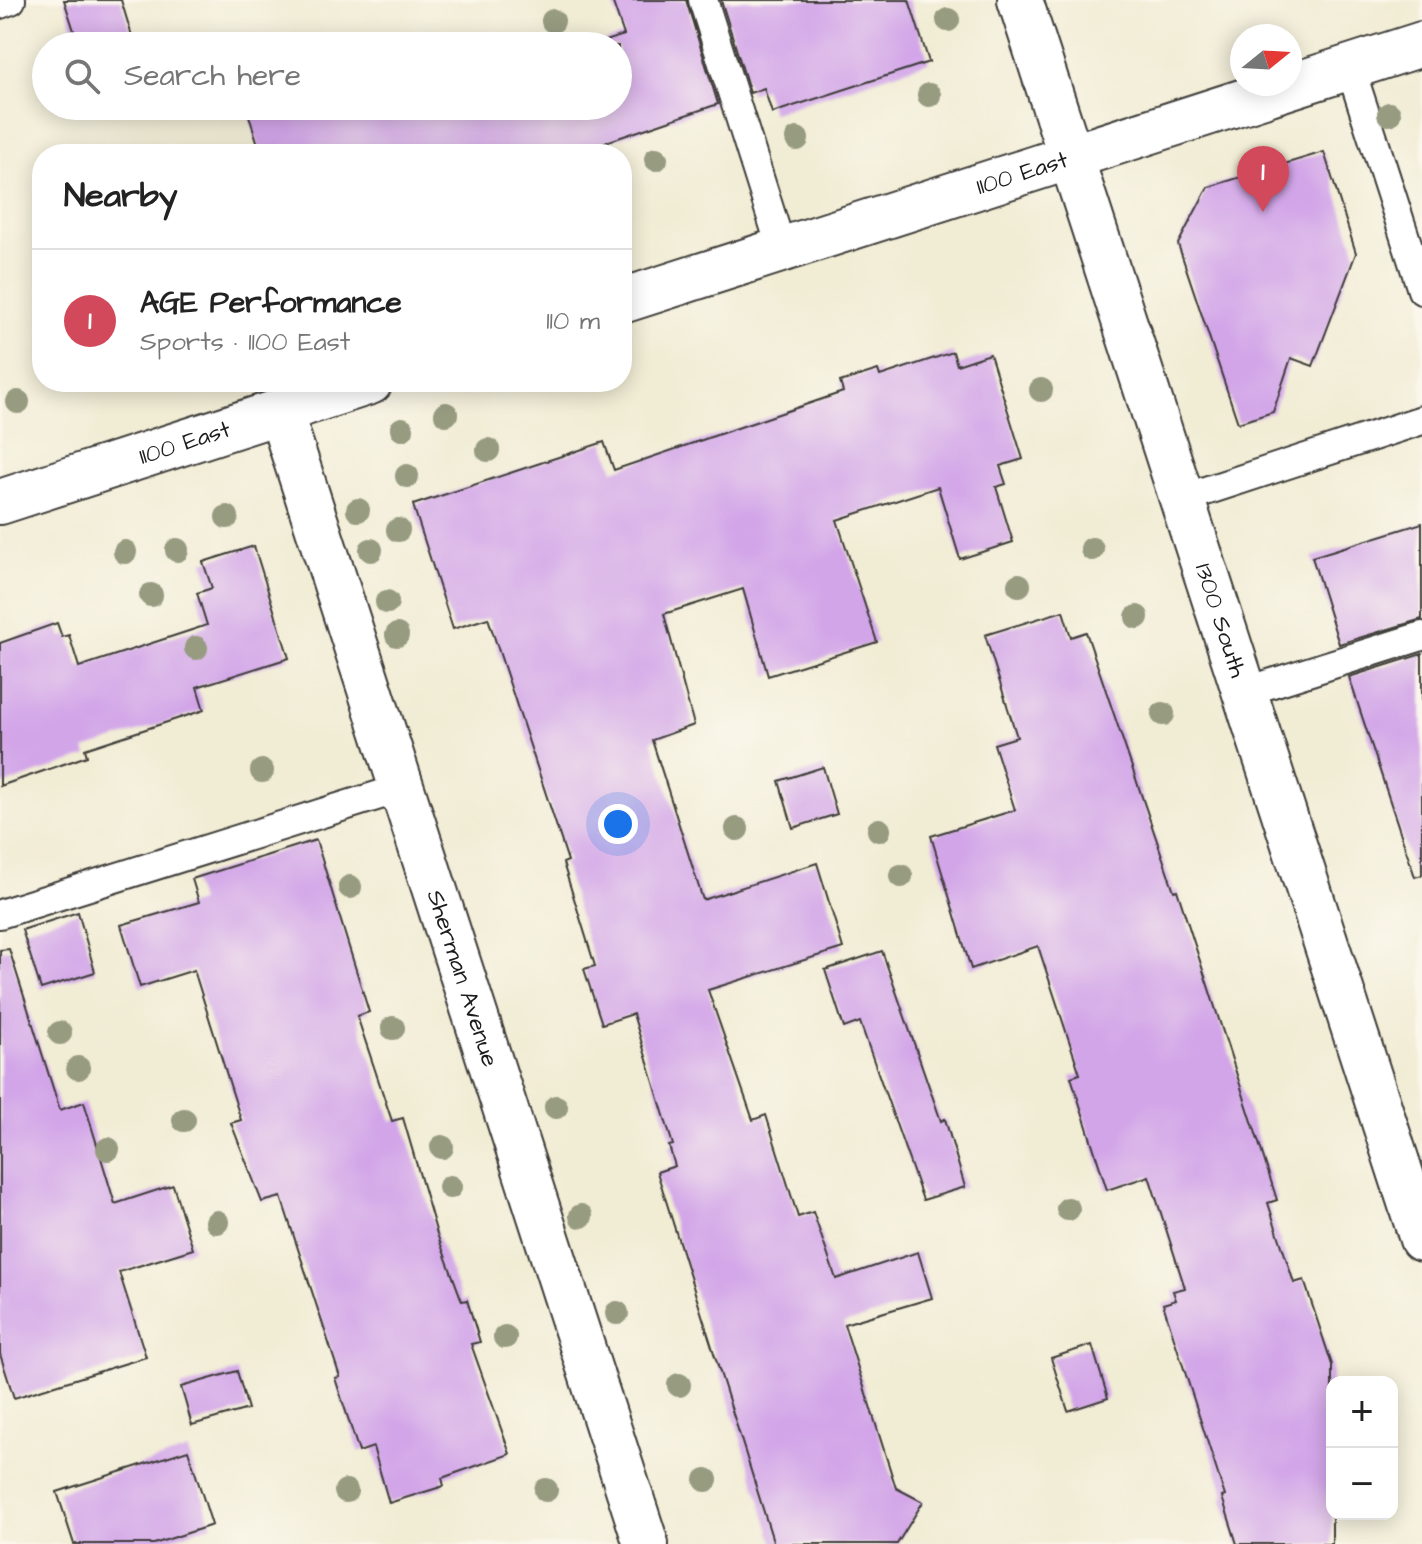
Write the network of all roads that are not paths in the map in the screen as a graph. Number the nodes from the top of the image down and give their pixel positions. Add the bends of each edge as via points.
1 (11, 0) edge
2 (703, 0) edge
3 (1020, 0) edge
4 (0, 4) edge
5 (1422, 44) edge
6 (1350, 67) junction
7 (1070, 156) junction
8 (782, 250) junction
9 (1422, 290) edge
10 (632, 298) edge
11 (339, 392) edge
12 (280, 411) junction
13 (1422, 420) edge
14 (1181, 499) junction
15 (0, 502) edge
16 (1422, 636) edge
17 (1244, 692) junction
18 (402, 788) junction
19 (0, 914) edge
20 (1422, 1239) edge
21 (646, 1544) edge

1 - 4 lane
2 - 8 lane
3 - 7 street, 1300 South
5 - 6 street, 1100 East
6 - 7 street, 1100 East
6 - 9 lane
7 - 8 street, 1100 East
7 - 14 street, 1300 South
8 - 10 street, 1100 East
11 - 12 street, 1100 East
12 - 15 street, 1100 East
12 - 18 street, Sherman Avenue
13 - 14 lane
14 - 17 street, 1300 South
16 - 17 lane
17 - 20 street, 1300 South
18 - 19 lane
18 - 21 street, Sherman Avenue

